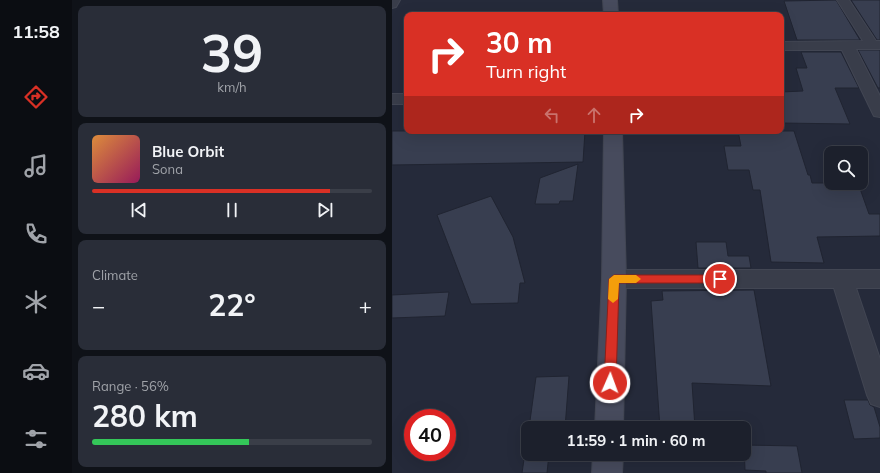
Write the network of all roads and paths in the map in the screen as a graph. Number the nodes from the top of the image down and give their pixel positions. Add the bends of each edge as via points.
1 (394, 0) edge
2 (610, 0) edge
3 (843, 0) edge
4 (392, 4) edge
5 (611, 12) edge
6 (847, 45) junction
7 (876, 45) edge
8 (784, 46) edge
9 (392, 99) edge
10 (404, 99) edge
11 (880, 112) edge
12 (613, 134) edge
13 (614, 279) junction
14 (842, 279) junction
15 (880, 279) edge
16 (880, 395) edge
17 (608, 421) edge
18 (608, 461) edge
19 (607, 473) edge

1 - 4 street
2 - 5 street
3 - 7 street
6 - 7 street
6 - 8 street
6 - 11 street
9 - 10 street
12 - 13 street
13 - 14 street
13 - 17 street
14 - 15 street
14 - 16 street
18 - 19 street

